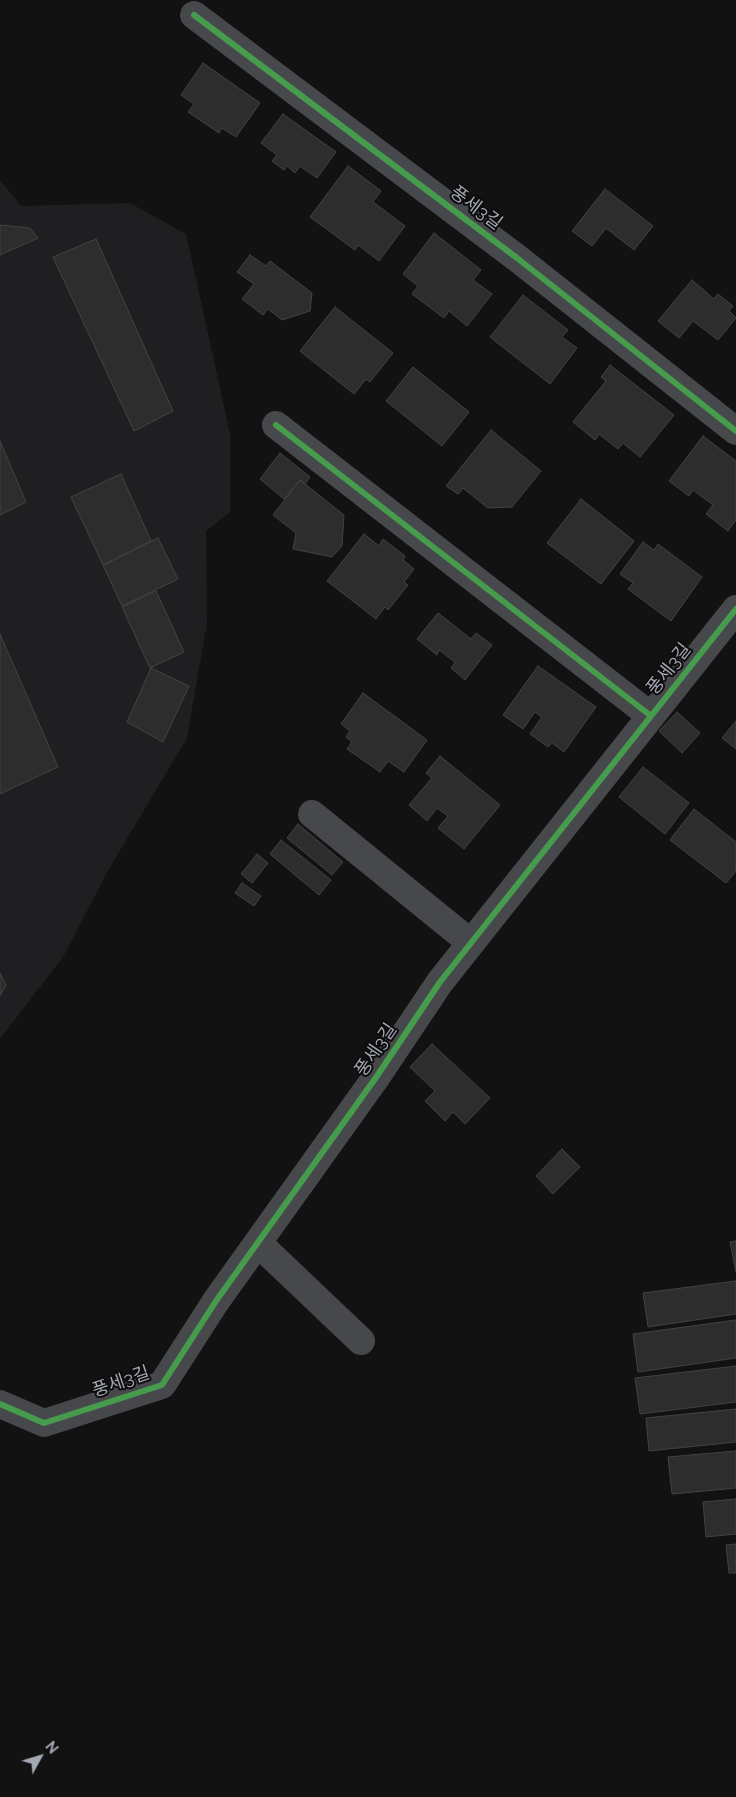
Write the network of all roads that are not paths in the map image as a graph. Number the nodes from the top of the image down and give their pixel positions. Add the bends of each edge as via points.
1 (194, 15) dead end
2 (276, 425) dead end
3 (736, 431) edge
4 (736, 609) edge
5 (651, 716) junction
6 (312, 814) dead end
7 (471, 943) junction
8 (258, 1243) junction
9 (361, 1341) dead end
10 (0, 1404) edge

1 - 3 street, 풍세3길 via 517,258
2 - 5 street
4 - 5 street, 풍세3길
5 - 7 street, 풍세3길
6 - 7 street
7 - 8 street, 풍세3길 via 440,982
8 - 9 street
8 - 10 street, 풍세3길 via 162,1384 44,1423

